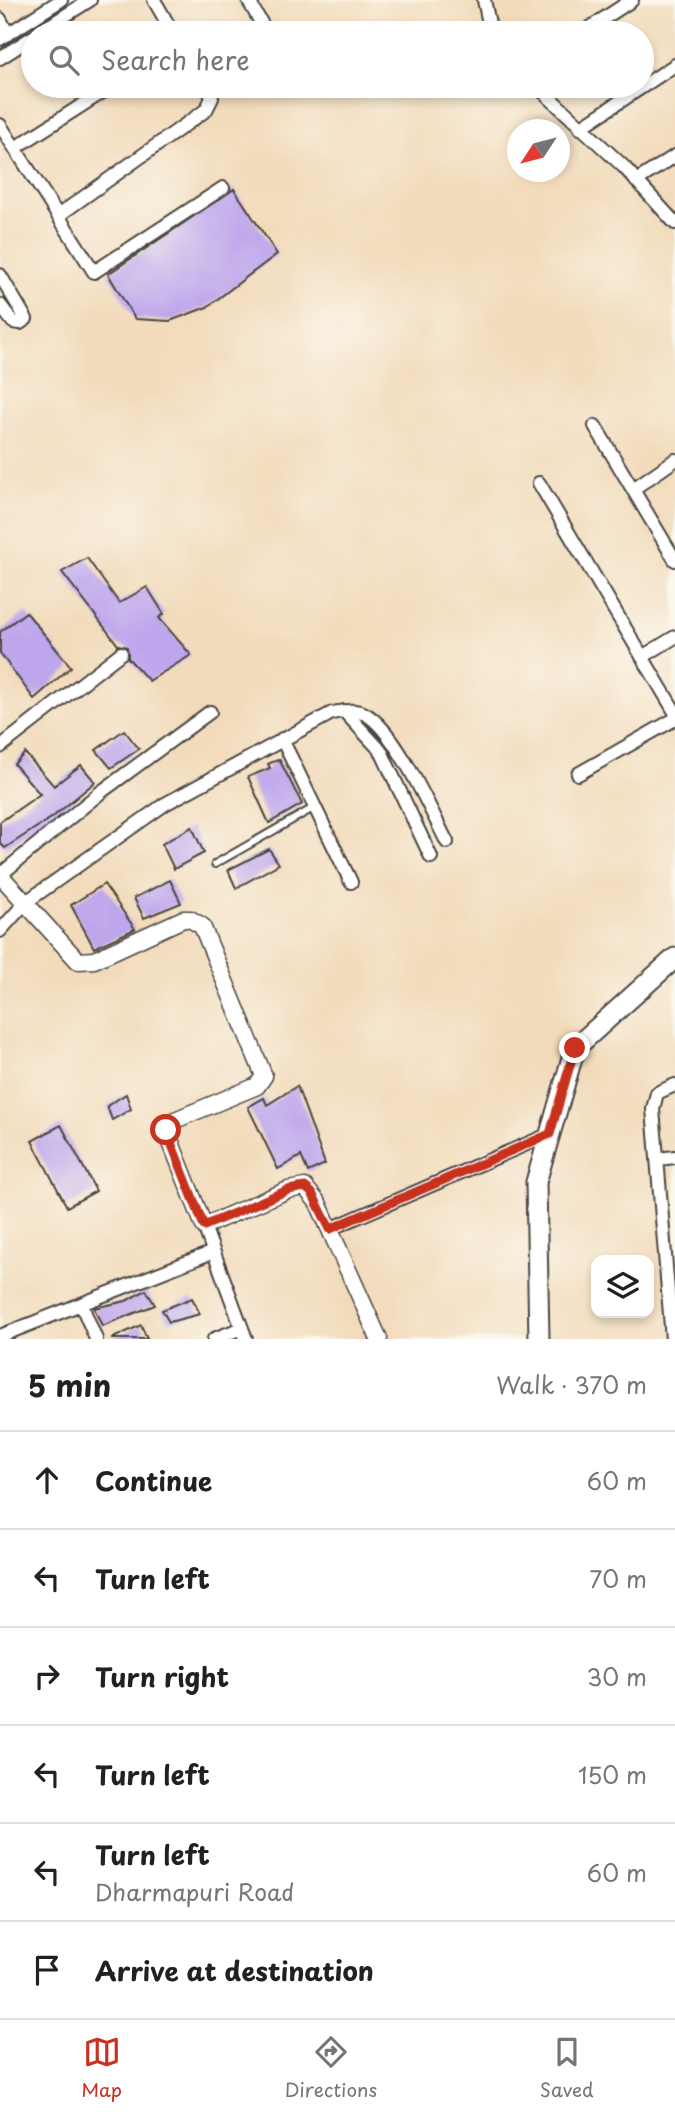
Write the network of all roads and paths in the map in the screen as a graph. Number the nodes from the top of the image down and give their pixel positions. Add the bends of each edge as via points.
1 (61, 0) edge
2 (90, 0) edge
3 (154, 0) edge
4 (248, 0) edge
5 (632, 0) edge
6 (488, 1) edge
7 (0, 19) edge
8 (29, 21) edge
9 (57, 21) edge
10 (166, 21) edge
11 (260, 21) edge
12 (490, 21) edge
13 (600, 21) edge
14 (21, 26) edge
15 (4, 37) edge
16 (21, 45) edge
17 (0, 58) edge
18 (675, 65) edge
19 (654, 79) edge
20 (93, 98) edge
21 (212, 98) edge
22 (549, 98) edge
23 (625, 98) edge
24 (0, 125) edge
25 (580, 128) junction
26 (15, 148) junction
27 (675, 156) edge
28 (636, 181) junction
29 (223, 188) dead end
30 (59, 215) junction
31 (675, 223) edge
32 (0, 275) edge
33 (0, 305) edge
34 (595, 426) dead end
35 (675, 460) edge
36 (540, 483) dead end
37 (633, 489) junction
38 (673, 552) edge
39 (675, 637) edge
40 (121, 653) dead end
41 (642, 657) junction
42 (344, 711) junction
43 (210, 712) dead end
44 (675, 712) edge
45 (675, 719) edge
46 (282, 739) junction
47 (0, 747) edge
48 (578, 774) dead end
49 (315, 807) junction
50 (447, 842) dead end
51 (431, 858) dead end
52 (215, 864) dead end
53 (0, 875) edge
54 (351, 881) dead end
55 (26, 902) junction
56 (0, 931) edge
57 (675, 958) edge
58 (675, 1085) edge
59 (550, 1134) junction
60 (675, 1157) edge
61 (658, 1160) junction
62 (204, 1226) junction
63 (330, 1229) junction
64 (670, 1233) edge
65 (213, 1252) junction
66 (672, 1300) edge
67 (82, 1306) junction
68 (244, 1333) edge
69 (0, 1336) edge
70 (96, 1339) edge
71 (214, 1339) edge
72 (379, 1339) edge
73 (538, 1339) edge
74 (672, 1339) edge

1 - 8 street
2 - 9 street
3 - 10 street
4 - 11 street
5 - 13 street
6 - 12 street
7 - 15 street
14 - 15 street
16 - 17 street
18 - 19 street
20 - 26 street
21 - 30 street via 206,110
22 - 25 street
23 - 25 street
24 - 26 street
25 - 28 street
26 - 30 street
27 - 28 street
28 - 31 street
29 - 30 street via 94,272
32 - 33 street via 26,318 13,322
34 - 37 street
35 - 37 street
36 - 41 street
37 - 38 street
39 - 41 street
40 - 47 street
41 - 44 street
42 - 46 street via 322,716
42 - 50 street via 356,711 376,721 403,758
42 - 51 street via 381,751
43 - 53 street via 101,792
45 - 48 street
46 - 49 street
46 - 55 street via 165,804
49 - 52 lane
49 - 54 street
53 - 55 street
55 - 56 street
55 - 62 street via 78,961 94,960 183,919 197,922 206,932 264,1076 257,1086 175,1120 166,1130
57 - 59 main road via 575,1048
58 - 61 street via 660,1090 655,1099
59 - 63 street
59 - 73 main road via 536,1182
60 - 61 street
61 - 64 street
62 - 63 street via 305,1187
62 - 65 street
63 - 72 street
64 - 66 street
65 - 67 street
65 - 68 street
66 - 74 street
67 - 69 street
67 - 70 street
68 - 71 street

